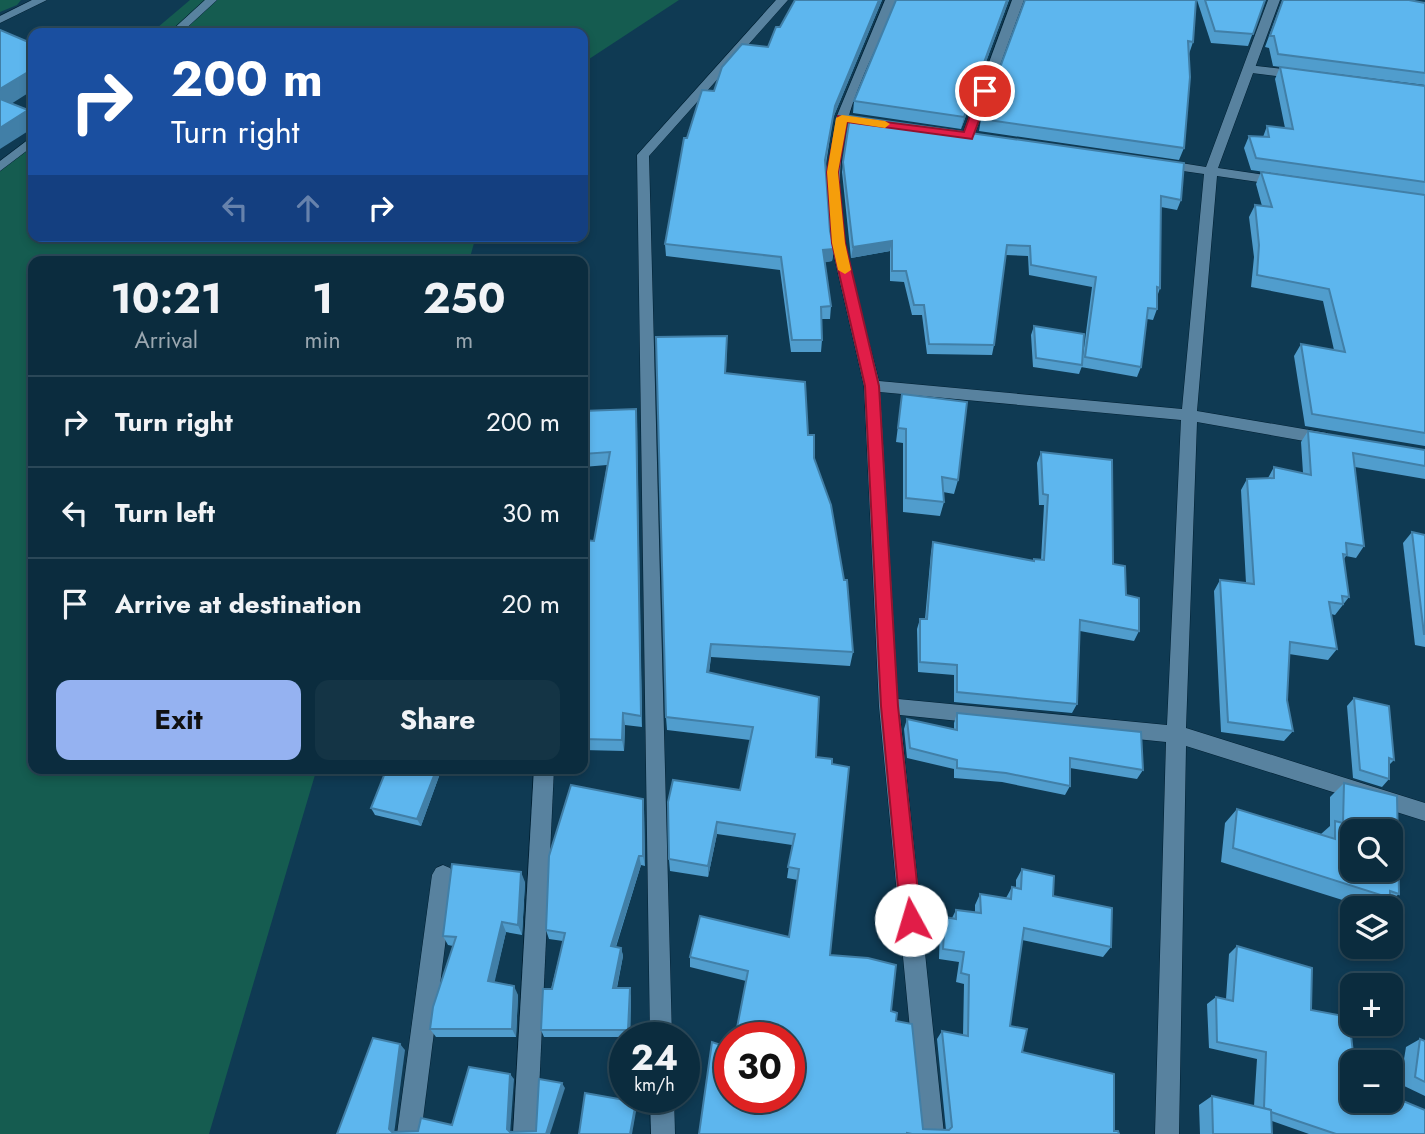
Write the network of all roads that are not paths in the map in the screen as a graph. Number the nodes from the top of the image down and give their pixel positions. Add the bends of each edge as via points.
1 (41, 0) edge
2 (211, 0) edge
3 (782, 0) edge
4 (891, 0) edge
5 (1018, 0) edge
6 (1274, 0) edge
7 (0, 20) edge
8 (180, 28) edge
9 (1248, 69) junction
10 (1316, 78) edge
11 (968, 136) edge
12 (28, 144) edge
13 (1143, 162) edge
14 (0, 167) edge
15 (1211, 171) junction
16 (1291, 183) edge
17 (872, 386) junction
18 (1189, 415) junction
19 (1346, 442) edge
20 (890, 706) junction
21 (1176, 734) junction
22 (544, 774) edge
23 (1425, 812) edge
24 (443, 875) dead end
25 (661, 1022) edge
26 (662, 1113) edge
27 (409, 1134) edge
28 (525, 1134) edge
29 (663, 1134) edge
30 (932, 1134) edge
31 (1167, 1134) edge

1 - 7 street
2 - 8 street
3 - 25 street via 643,155 642,413
4 - 17 street via 832,172 838,243
5 - 11 street
6 - 9 street
9 - 10 street
9 - 15 street
12 - 14 street
13 - 15 street
15 - 16 street
15 - 18 street
17 - 18 street
17 - 20 street
18 - 19 street
18 - 21 street
20 - 21 street
20 - 30 street
21 - 23 street
21 - 31 street
22 - 28 street
24 - 27 street
26 - 29 street

